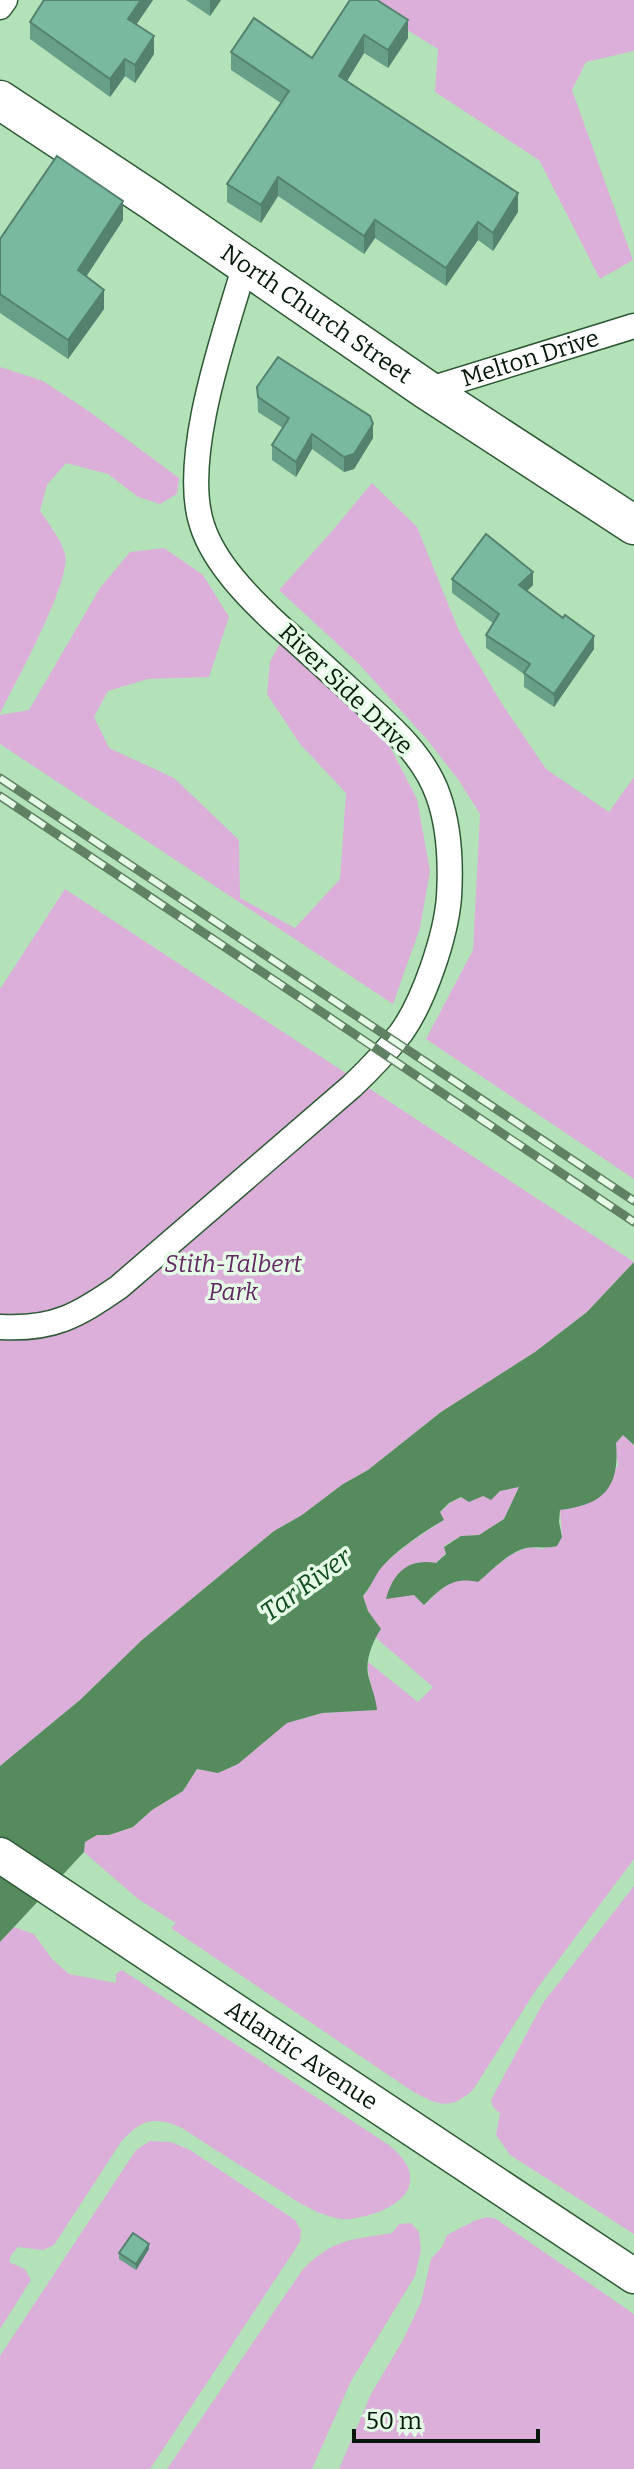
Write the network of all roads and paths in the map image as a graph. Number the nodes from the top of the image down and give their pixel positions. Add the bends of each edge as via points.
1 (5, 0) edge
2 (0, 7) edge
3 (0, 100) edge
4 (245, 265) junction
5 (634, 326) edge
6 (427, 390) junction
7 (634, 525) edge
8 (0, 1327) edge
9 (0, 1855) edge
10 (602, 2255) junction
11 (634, 2276) edge
12 (634, 2286) edge

1 - 2 street
3 - 4 main road, North Church Street
4 - 6 main road, North Church Street
4 - 8 street, River Side Drive via 210,384 194,476 202,525 223,567 256,605 388,725 423,764 438,795 448,836 448,916 439,950 403,1030 334,1102 83,1312 50,1325
5 - 6 street, Melton Drive
6 - 7 main road, North Church Street
9 - 10 main road, Atlantic Avenue
10 - 11 main road, Atlantic Avenue
10 - 12 main road, Atlantic Avenue

